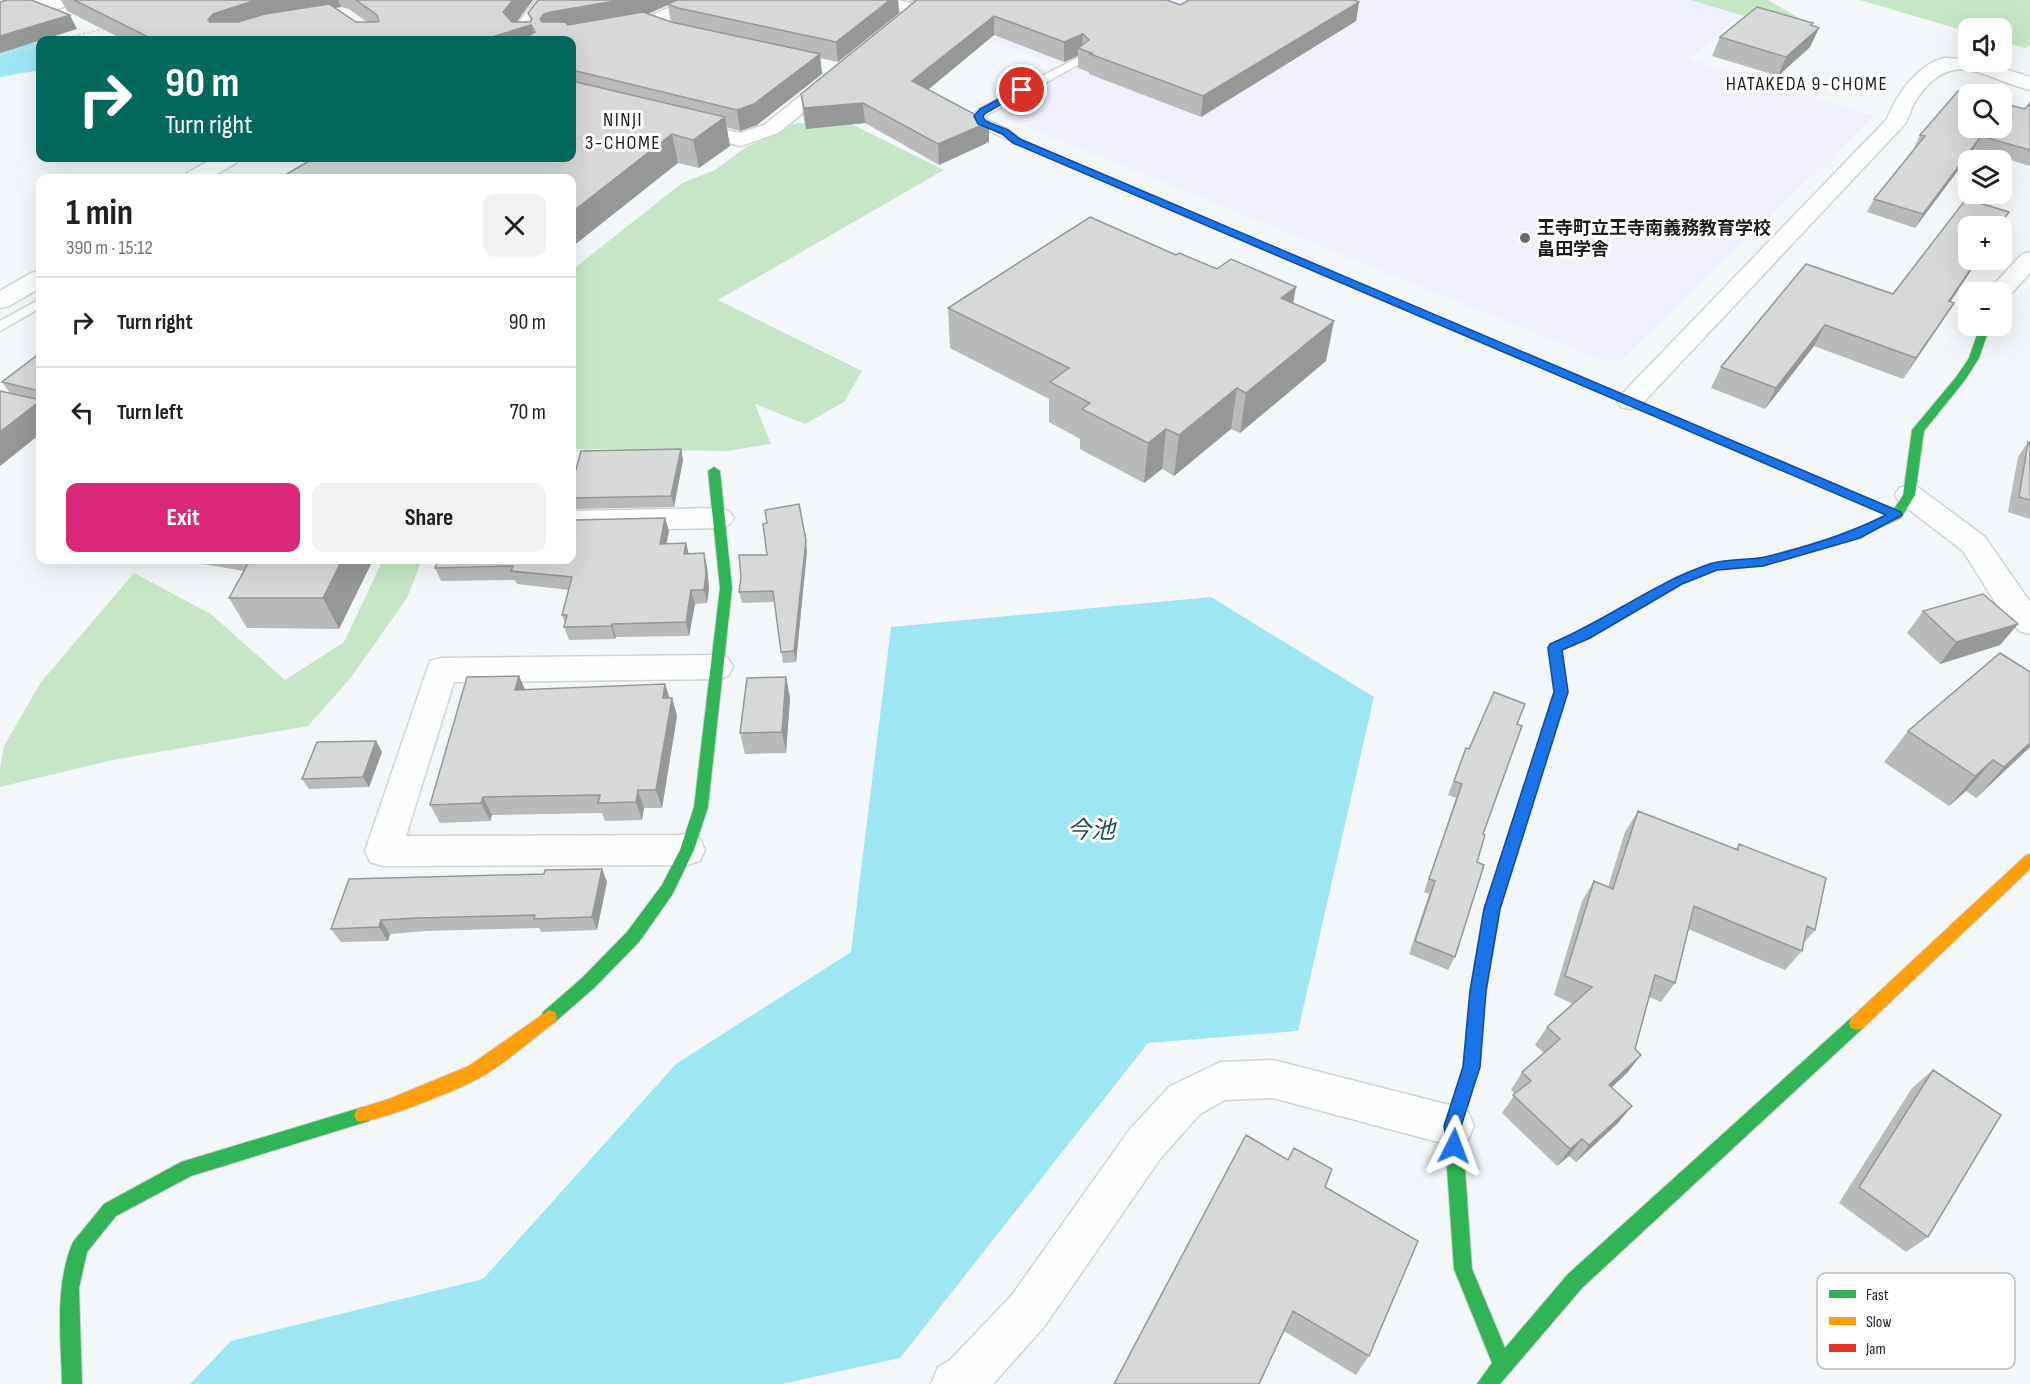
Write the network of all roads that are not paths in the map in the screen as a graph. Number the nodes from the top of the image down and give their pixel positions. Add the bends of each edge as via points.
1 (63, 0) edge
2 (520, 0) edge
3 (700, 0) edge
4 (872, 0) edge
5 (34, 1) edge
6 (544, 3) edge
7 (648, 23) junction
8 (675, 34) edge
9 (524, 36) edge
10 (576, 36) edge
11 (876, 44) edge
12 (1081, 59) edge
13 (821, 66) edge
14 (2026, 77) edge
15 (662, 121) edge
16 (1017, 141) joint
17 (221, 162) edge
18 (202, 174) edge
19 (2030, 259) edge
20 (36, 280) edge
21 (2008, 282) edge
22 (0, 301) edge
23 (36, 305) edge
24 (0, 327) edge
25 (1981, 336) edge
26 (1630, 401) junction
27 (714, 471) dead end
28 (1903, 505) junction
29 (719, 518) junction
30 (576, 521) edge
31 (2030, 623) edge
32 (717, 667) junction
33 (687, 849) junction
34 (2030, 860) edge
35 (1453, 1126) junction
36 (1502, 1364) junction
37 (72, 1384) edge
38 (955, 1384) edge
39 (1487, 1384) edge

1 - 5 street via 50,4
2 - 6 street
3 - 7 street
4 - 11 street via 918,10
6 - 9 street via 521,32
7 - 8 street
7 - 10 street
12 - 16 lane via 979,116 981,122
13 - 15 street via 847,68 771,129 741,140
14 - 26 street via 1956,64 1942,64 1932,72 1906,99 1897,121
16 - 26 street
17 - 18 street
19 - 21 street
20 - 22 street
23 - 24 lane
25 - 28 street via 1974,358 1918,430
26 - 28 street
27 - 29 street
28 - 31 street via 1974,543 2008,597
28 - 35 street via 1856,535 1763,562 1715,566 1678,580 1585,635 1555,648 1561,692 1492,909 1478,991 1471,1067
29 - 30 street
29 - 32 street via 726,588
32 - 33 street via 702,807
32 - 33 street via 442,670 383,851
33 - 37 street via 667,890 633,937 588,984 475,1072 390,1107 187,1168 110,1210 79,1248 72,1278
34 - 36 street via 1575,1281
35 - 36 street via 1463,1269
35 - 38 street via 1273,1079 1221,1081 1185,1100 1145,1144 1028,1311 967,1377
36 - 39 street

